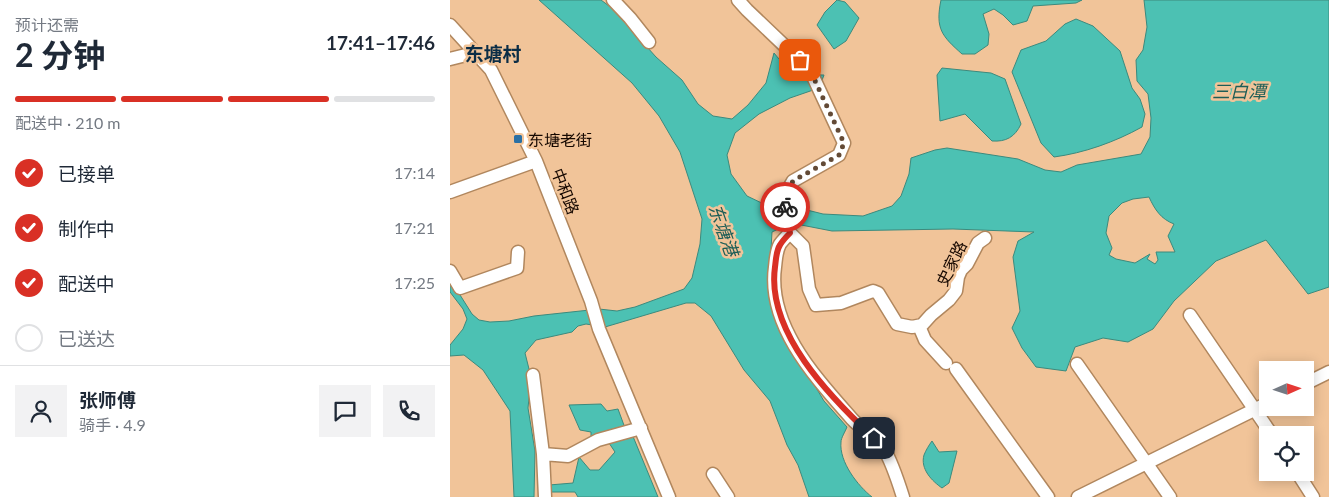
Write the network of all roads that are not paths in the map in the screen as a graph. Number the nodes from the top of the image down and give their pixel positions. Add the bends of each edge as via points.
1 (613, 0) edge
2 (738, 0) edge
3 (450, 25) edge
4 (649, 42) dead end
5 (474, 53) junction
6 (450, 59) edge
7 (536, 160) junction
8 (450, 192) edge
9 (790, 233) junction
10 (984, 238) dead end
11 (518, 252) dead end
12 (450, 271) edge
13 (1190, 315) dead end
14 (919, 326) junction
15 (1077, 364) dead end
16 (1329, 372) edge
17 (532, 375) dead end
18 (1314, 380) edge
19 (1259, 407) edge
20 (1254, 409) junction
21 (1266, 426) edge
22 (641, 428) junction
23 (543, 454) junction
24 (1147, 463) junction
25 (713, 474) dead end
26 (1303, 481) edge
27 (544, 497) edge
28 (669, 497) edge
29 (728, 497) edge
30 (903, 497) edge
31 (1048, 497) edge
32 (1078, 497) edge
33 (1170, 497) edge
34 (1313, 497) edge

1 - 4 street
2 - 9 street via 810,70 844,143 839,155 793,181 785,195
3 - 5 street, 中和路
5 - 6 street
5 - 7 street, 中和路 via 491,70
7 - 8 street
7 - 22 street, 中和路 via 599,329
9 - 14 street via 802,246 809,289 816,305 841,303 873,291 897,324
9 - 30 street via 780,245 774,270 779,313 796,349 826,388 854,421 882,446
10 - 14 street, 史家路 via 978,242 970,260 961,270 956,291 950,300
11 - 12 street via 517,268 460,288
13 - 20 street
14 - 31 street via 925,340 951,366
15 - 24 street
16 - 18 street
17 - 23 street
19 - 20 street
20 - 21 street
20 - 24 street
22 - 23 street via 598,440 568,456
22 - 28 street
23 - 27 street
24 - 32 street
24 - 33 street
25 - 29 street
26 - 34 street

